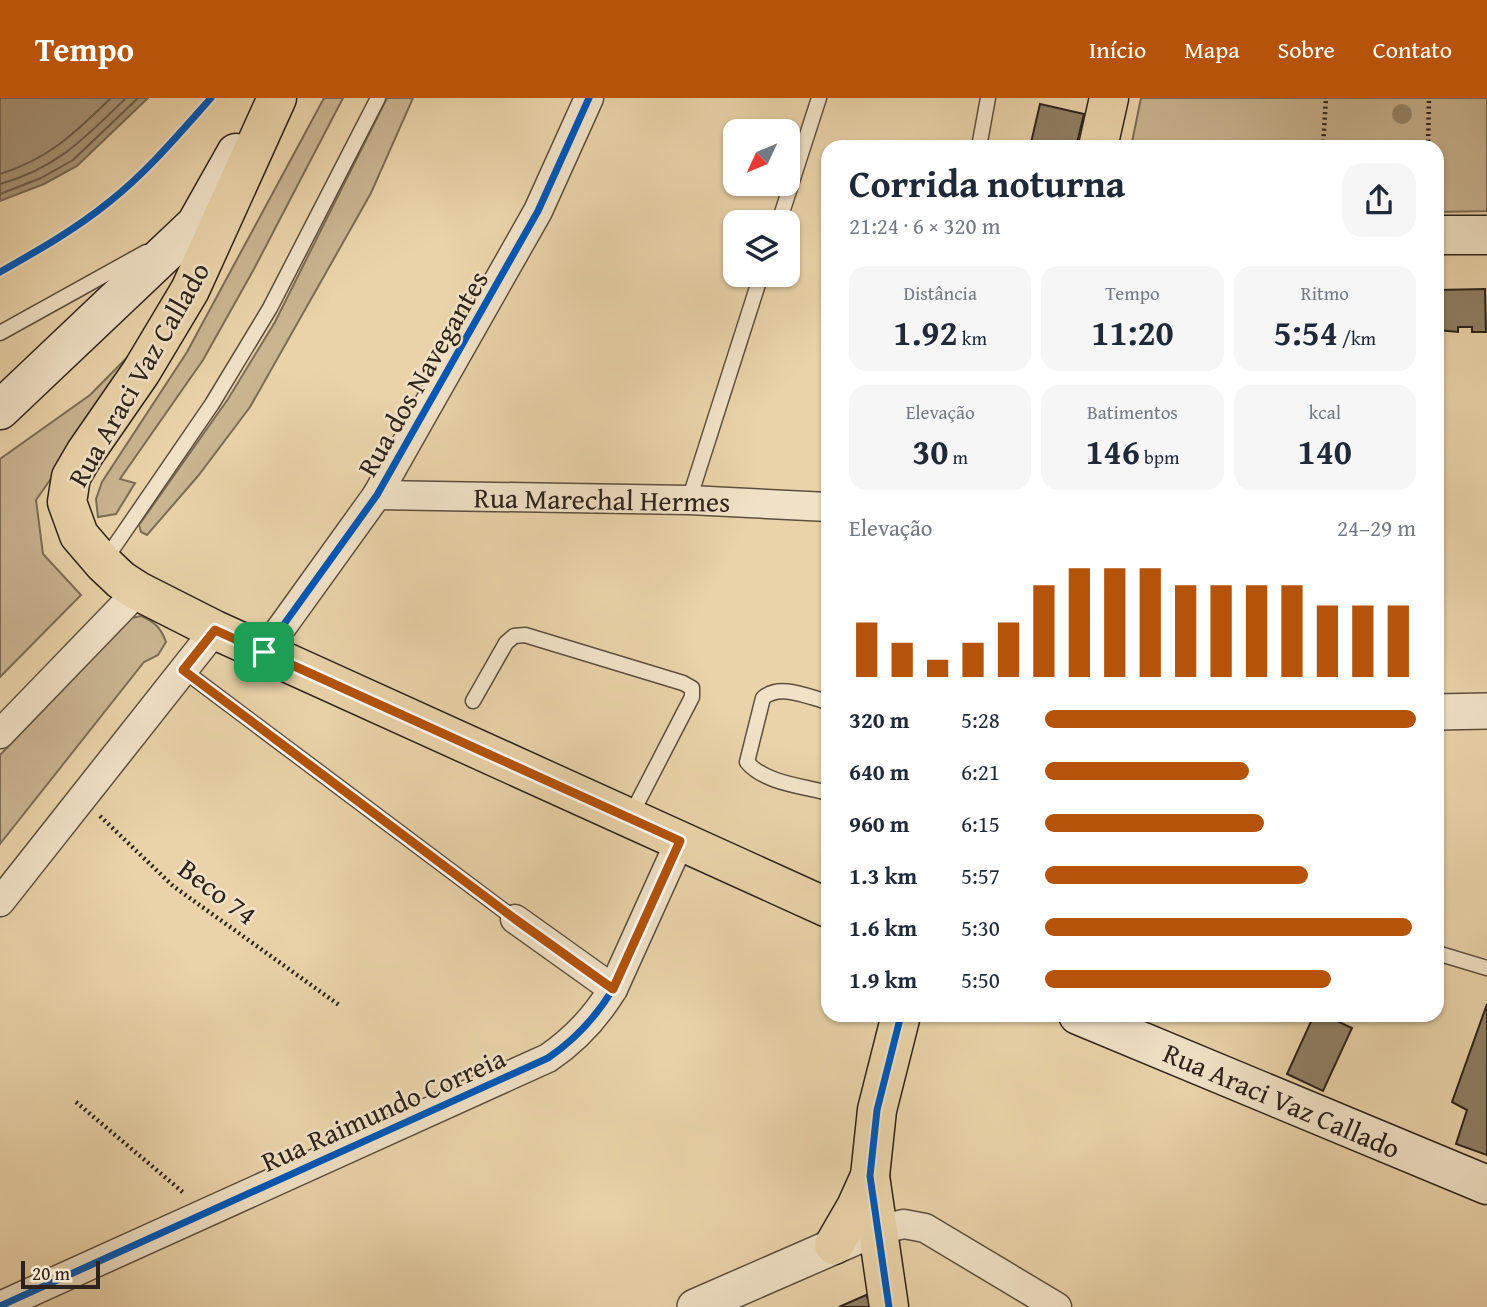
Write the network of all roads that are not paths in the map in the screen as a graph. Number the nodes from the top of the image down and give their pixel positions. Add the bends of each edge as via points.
1 (268, 98) edge
2 (277, 98) edge
3 (378, 98) edge
4 (589, 98) edge
5 (819, 98) edge
6 (988, 98) edge
7 (1108, 98) edge
8 (980, 140) edge
9 (1099, 140) edge
10 (783, 210) edge
11 (196, 224) junction
12 (1444, 235) edge
13 (1487, 235) edge
14 (757, 287) edge
15 (0, 333) edge
16 (0, 410) edge
17 (377, 495) junction
18 (689, 500) junction
19 (821, 507) edge
20 (103, 563) junction
21 (138, 591) junction
22 (215, 630) junction
23 (264, 652) junction
24 (183, 670) junction
25 (821, 700) edge
26 (473, 701) dead end
27 (1487, 711) edge
28 (1444, 712) edge
29 (0, 734) edge
30 (821, 791) edge
31 (630, 818) junction
32 (680, 841) junction
33 (0, 902) edge
34 (821, 905) edge
35 (515, 919) joint
36 (1444, 955) edge
37 (1487, 968) edge
38 (613, 989) junction
39 (899, 1022) edge
40 (1094, 1022) edge
41 (870, 1176) junction
42 (1487, 1185) edge
43 (877, 1230) junction
44 (834, 1245) junction
45 (0, 1306) edge
46 (695, 1307) edge
47 (889, 1307) edge
48 (1057, 1307) edge

1 - 11 main road
2 - 20 main road, Rua Araci Vaz Callado via 190,290 71,477 67,502 79,535
3 - 20 lane via 270,308 212,404
4 - 17 street, Rua dos Navegantes via 538,211
5 - 10 lane
6 - 8 lane
7 - 9 main road
11 - 15 lane
11 - 16 main road
12 - 13 main road
14 - 18 lane
17 - 18 street, Rua Marechal Hermes
17 - 23 street, Rua dos Navegantes
18 - 19 street, Rua Marechal Hermes
20 - 21 main road, Rua Araci Vaz Callado
21 - 22 main road, Rua Araci Vaz Callado
21 - 29 street
22 - 23 main road, Rua Araci Vaz Callado
22 - 24 street
23 - 31 main road, Rua Araci Vaz Callado
24 - 33 street
24 - 35 lane
25 - 30 lane via 770,692 763,698 747,762 765,776
26 - 31 lane via 506,643 525,635 692,688 692,697
27 - 28 street
31 - 32 main road, Rua Araci Vaz Callado
32 - 34 main road, Rua Araci Vaz Callado
32 - 38 street, Rua Raimundo Correia
35 - 38 street
36 - 37 lane
38 - 45 street, Rua Raimundo Correia via 582,1032 548,1058
39 - 41 main road via 877,1110
40 - 42 main road, Rua Araci Vaz Callado
41 - 43 main road
41 - 44 main road
43 - 44 street
43 - 47 main road
43 - 48 street via 904,1224 925,1228
44 - 46 street

